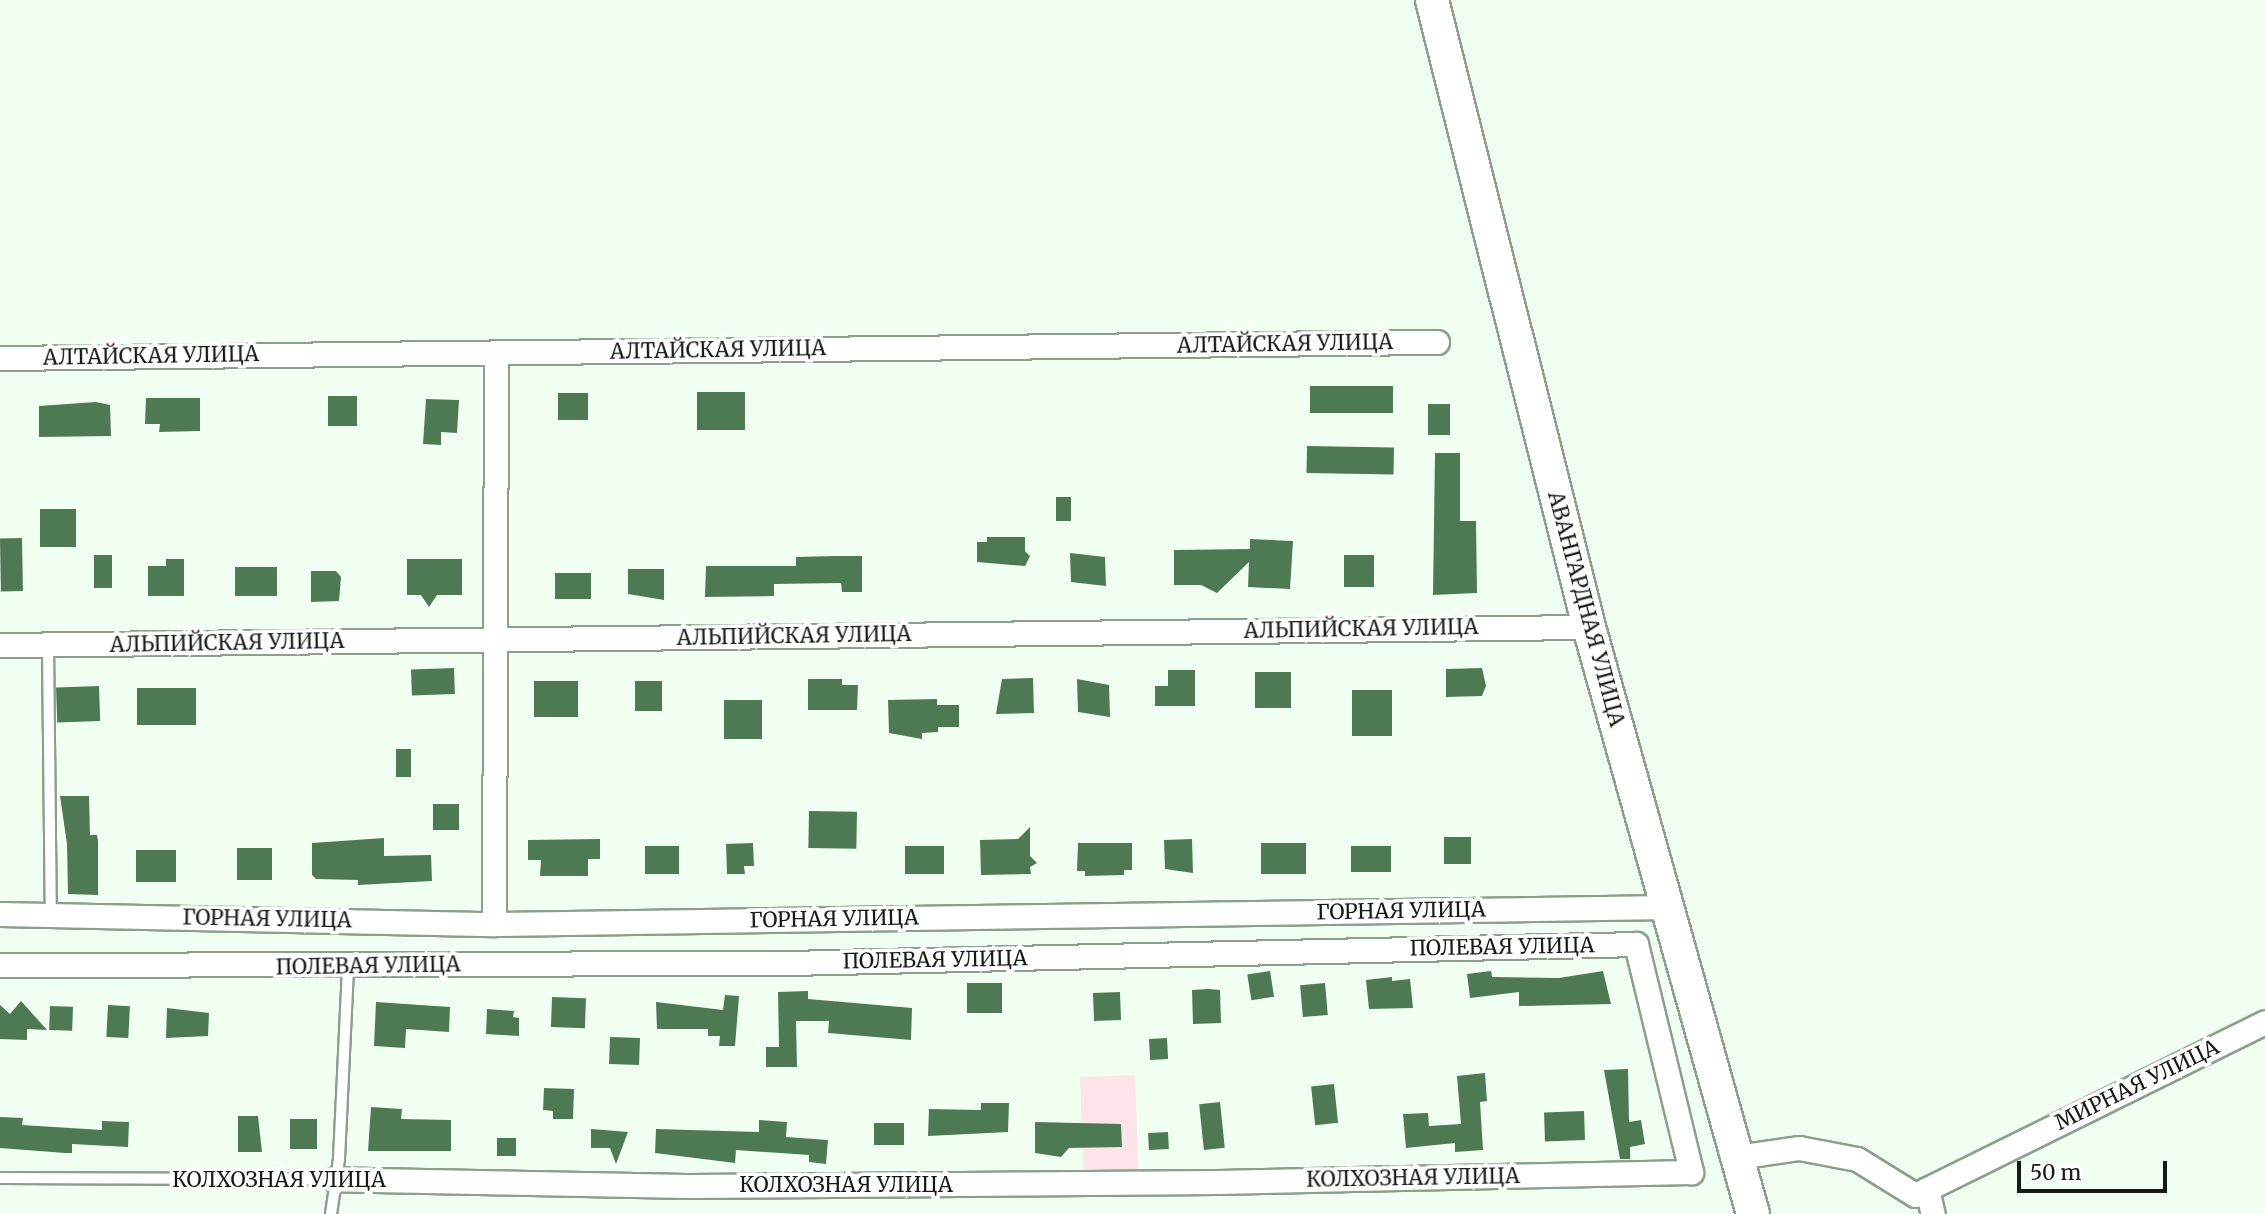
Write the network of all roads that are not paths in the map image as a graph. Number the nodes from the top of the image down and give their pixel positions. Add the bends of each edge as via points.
1 (1432, 0) edge
2 (1437, 342) dead end
3 (496, 353) junction
4 (0, 358) edge
5 (1589, 627) junction
6 (498, 639) junction
7 (0, 645) edge
8 (48, 645) junction
9 (1668, 907) junction
10 (0, 914) edge
11 (51, 914) junction
12 (494, 924) junction
13 (0, 965) edge
14 (348, 966) junction
15 (2265, 1022) edge
16 (1737, 1157) junction
17 (1691, 1172) joint
18 (0, 1178) edge
19 (334, 1179) junction
20 (1927, 1189) junction
21 (331, 1214) edge
22 (1753, 1214) edge
23 (1933, 1214) edge

1 - 5 main road, АВАНГАРДНАЯ УЛИЦА
2 - 3 street, АЛТАЙСКАЯ УЛИЦА
3 - 4 street, АЛТАЙСКАЯ УЛИЦА
3 - 6 street
5 - 6 street, АЛЬПИЙСКАЯ УЛИЦА
5 - 9 main road, АВАНГАРДНАЯ УЛИЦА
6 - 8 street, АЛЬПИЙСКАЯ УЛИЦА
6 - 12 street
7 - 8 street, АЛЬПИЙСКАЯ УЛИЦА
8 - 11 lane
9 - 12 street, ГОРНАЯ УЛИЦА
9 - 16 main road, АВАНГАРДНАЯ УЛИЦА
10 - 11 street, ГОРНАЯ УЛИЦА
11 - 12 street, ГОРНАЯ УЛИЦА
13 - 14 street, ПОЛЕВАЯ УЛИЦА
14 - 17 street, ПОЛЕВАЯ УЛИЦА via 788,963 1636,944
14 - 19 lane
15 - 20 street, МИРНАЯ УЛИЦА
16 - 20 street via 1799,1148 1857,1159 1915,1195
16 - 22 main road, АВАНГАРДНАЯ УЛИЦА
17 - 19 street, КОЛХОЗНАЯ УЛИЦА via 701,1186
18 - 19 lane, КОЛХОЗНАЯ УЛИЦА
19 - 21 lane
20 - 23 street

